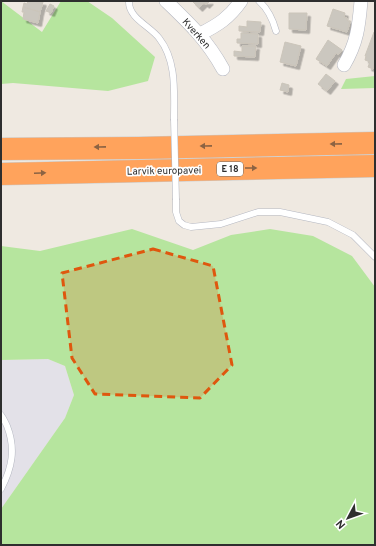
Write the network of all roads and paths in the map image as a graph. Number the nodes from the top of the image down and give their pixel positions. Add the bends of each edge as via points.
1 (129, 1) edge
2 (166, 1) edge
3 (241, 1) edge
4 (259, 1) edge
5 (361, 1) edge
6 (276, 31) dead end
7 (200, 34) junction
8 (344, 65) dead end
9 (223, 69) dead end
10 (375, 143) edge
11 (1, 149) edge
12 (375, 166) edge
13 (1, 174) edge
14 (375, 258) edge
15 (1, 415) edge
16 (1, 489) edge

1 - 14 lane, bridge via 131,12 160,39 172,68 176,212 179,221 191,228 221,224 258,212 280,212 328,222 353,235
2 - 7 street, Kverken
3 - 7 street via 225,20
4 - 6 lane via 269,14
5 - 8 street via 353,50
7 - 9 street, Kverken
10 -> 11 highway
13 -> 12 highway, Larvik europavei / E 18
15 - 16 lane via 10,434 13,451 8,474

